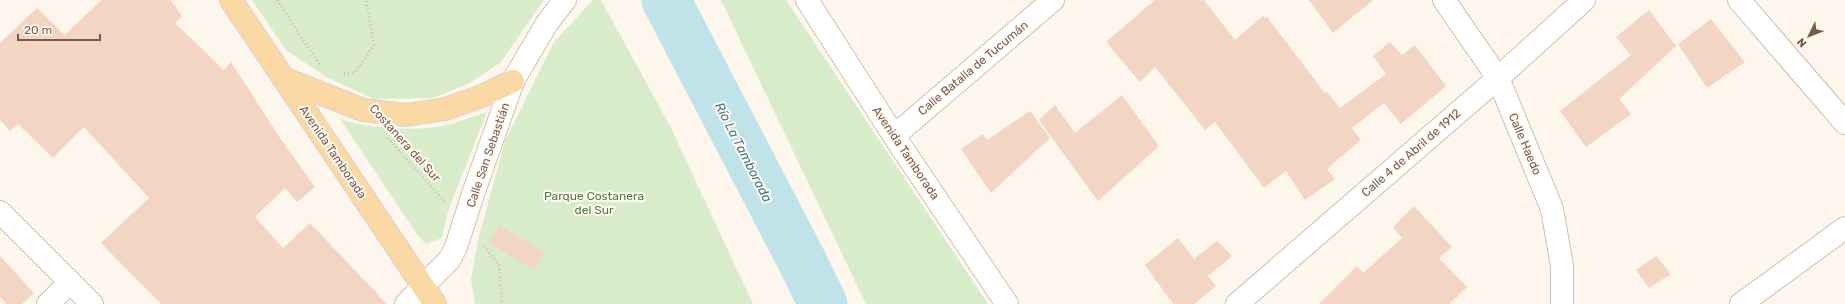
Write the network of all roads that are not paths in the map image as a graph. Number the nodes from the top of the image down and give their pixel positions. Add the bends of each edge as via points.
1 (231, 0) edge
2 (565, 0) edge
3 (806, 0) edge
4 (1053, 0) edge
5 (1444, 0) edge
6 (1584, 0) edge
7 (1739, 0) edge
8 (1498, 78) junction
9 (285, 79) junction
10 (513, 82) junction
11 (1845, 123) edge
12 (894, 136) junction
13 (0, 212) edge
14 (1845, 228) edge
15 (70, 282) junction
16 (423, 286) junction
17 (48, 304) edge
18 (92, 304) edge
19 (406, 304) edge
20 (435, 304) edge
21 (1007, 304) edge
22 (1237, 304) edge
23 (1562, 304) edge
24 (1741, 304) edge

1 - 9 main road, Avenida Tamborada
2 - 10 street, Calle San Sebastián via 547,22
3 - 12 street, Avenida Tamborada
4 - 12 street, Calle Batalla de Tucumán
5 - 8 street, Calle Haedo
6 - 8 street, Calle 4 de Abril de 1912
7 - 11 street
8 - 22 street, Calle 4 de Abril de 1912
8 - 23 street, Calle Haedo via 1552,209 1562,266
9 - 10 main road via 363,110 406,114 445,109
9 - 16 main road, Avenida Tamborada
10 - 16 street, Calle San Sebastián via 450,259
12 - 21 street, Avenida Tamborada
13 - 15 street
14 - 24 street
15 - 17 street
15 - 18 street
16 - 19 street, Calle San Sebastián
16 - 20 main road, Avenida Tamborada

